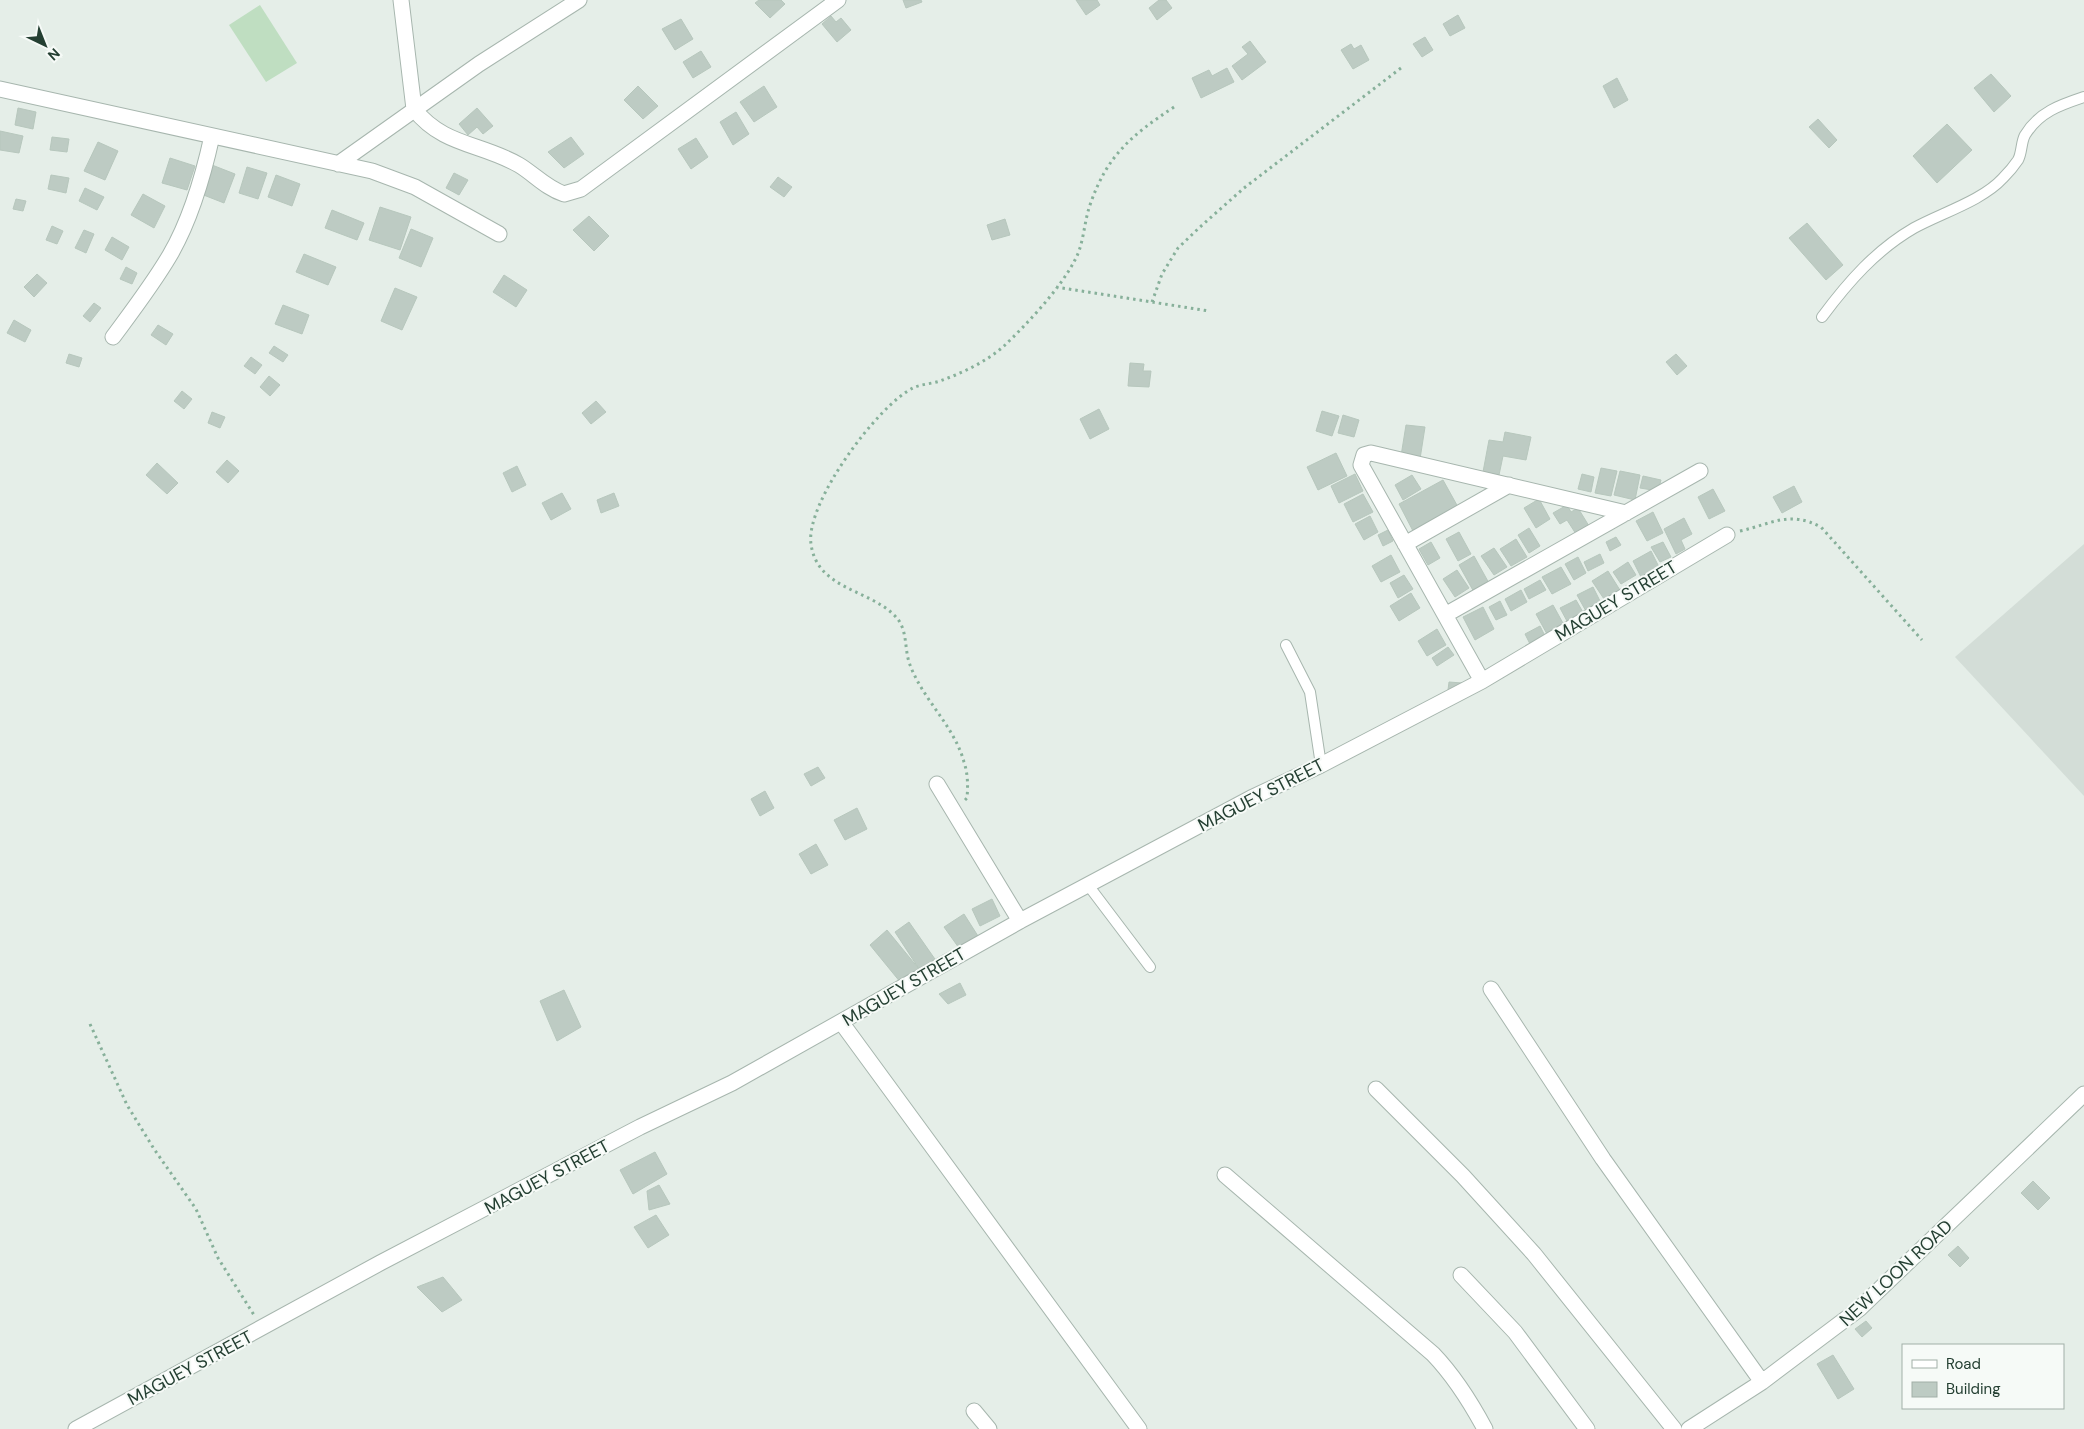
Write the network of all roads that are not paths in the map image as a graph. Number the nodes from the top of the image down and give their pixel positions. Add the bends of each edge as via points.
1 (401, 0) edge
2 (579, 0) edge
3 (838, 0) edge
4 (0, 89) edge
5 (2084, 97) edge
6 (414, 109) junction
7 (212, 136) junction
8 (338, 164) junction
9 (499, 234) dead end
10 (1822, 317) dead end
11 (113, 337) dead end
12 (1700, 471) dead end
13 (1509, 485) junction
14 (1626, 513) junction
15 (1727, 535) road end
16 (1405, 544) junction
17 (1445, 614) junction
18 (1286, 645) dead end
19 (1482, 681) junction
20 (1320, 765) junction
21 (937, 784) dead end
22 (1088, 885) junction
23 (1020, 921) junction
24 (1150, 967) dead end
25 (1491, 989) dead end
26 (842, 1022) junction
27 (1376, 1089) dead end
28 (2084, 1094) edge
29 (1225, 1175) dead end
30 (1461, 1274) dead end
31 (1762, 1382) junction
32 (974, 1411) dead end
33 (76, 1429) edge
34 (989, 1429) edge
35 (1139, 1429) edge
36 (1485, 1429) edge
37 (1587, 1429) edge
38 (1674, 1429) edge
39 (1689, 1429) edge

1 - 6 street
2 - 6 street via 535,26
3 - 6 street via 573,193 556,191 517,164 449,138 424,122
4 - 7 street
5 - 10 lane via 2054,107 2041,116 2024,136 2018,160 2002,180 1960,207 1915,227 1882,248 1848,283
6 - 8 street
7 - 8 street
7 - 11 street via 191,210 171,253
8 - 9 street via 388,176
12 - 14 street
13 - 14 street
13 - 16 street
13 - 16 street via 1367,454 1361,465
14 - 17 street
15 - 19 street, MAGUEY STREET
16 - 17 street
17 - 19 street
18 - 20 lane via 1310,692
19 - 20 street, MAGUEY STREET
20 - 22 street, MAGUEY STREET
21 - 23 street
22 - 23 street, MAGUEY STREET
22 - 24 lane
23 - 26 street, MAGUEY STREET
25 - 31 street via 1603,1159
26 - 33 street, MAGUEY STREET via 732,1083 640,1127 380,1263
26 - 35 street
27 - 38 street via 1503,1218
28 - 31 street, NEW LOON ROAD via 1859,1309
29 - 36 street via 1433,1354 1466,1394
30 - 37 street via 1515,1332
31 - 39 street, NEW LOON ROAD
32 - 34 street

